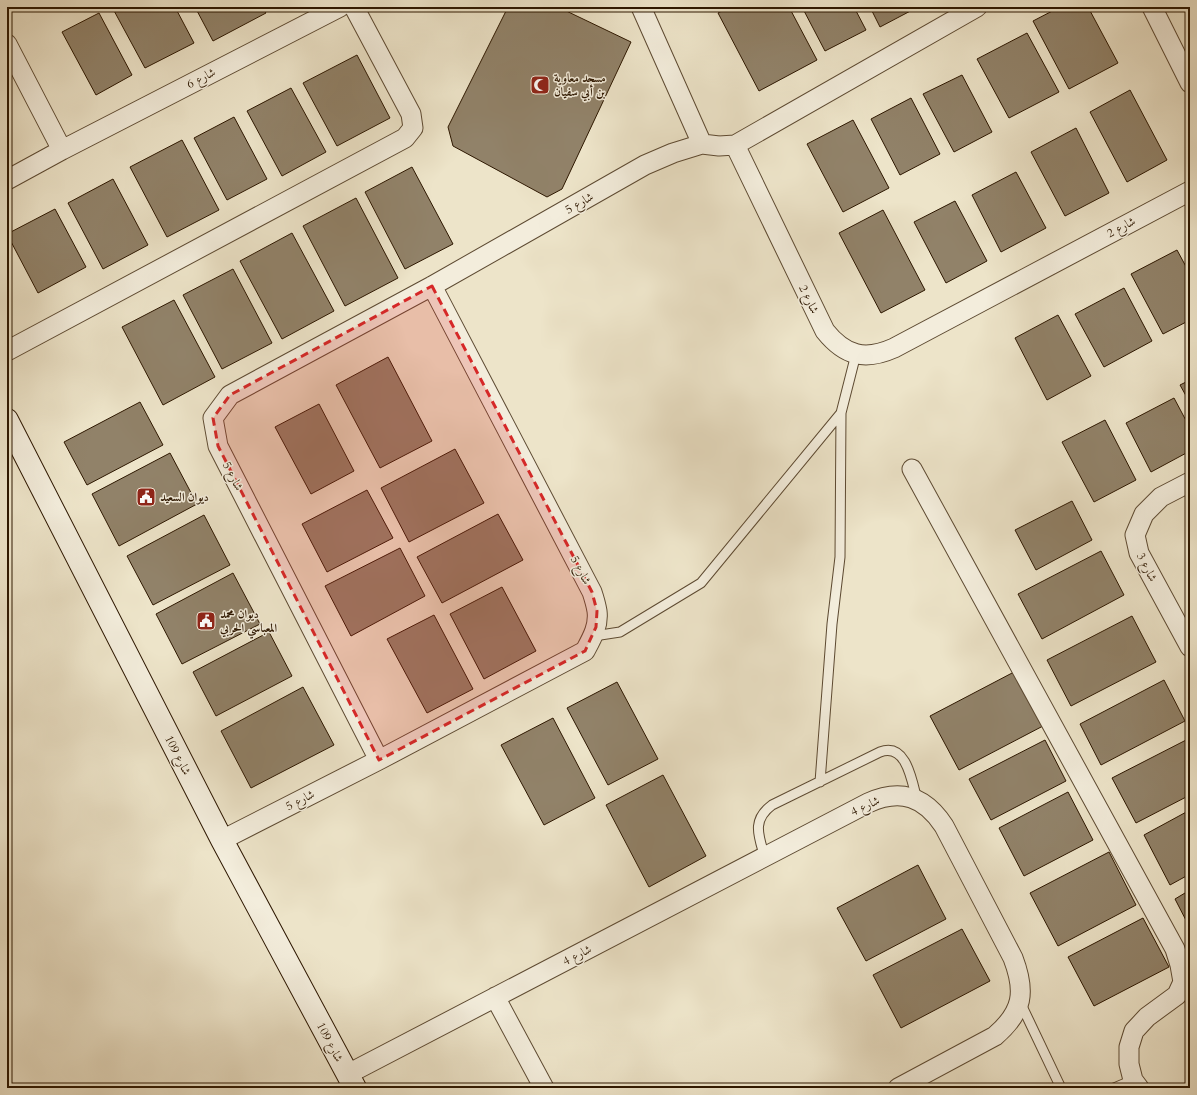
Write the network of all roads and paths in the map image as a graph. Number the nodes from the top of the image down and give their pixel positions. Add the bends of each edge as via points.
1 (340, 7) edge
2 (354, 7) edge
3 (641, 7) edge
4 (977, 7) edge
5 (1152, 7) edge
6 (7, 44) edge
7 (1190, 83) edge
8 (702, 144) junction
9 (735, 145) junction
10 (62, 150) junction
11 (7, 180) edge
12 (1190, 191) edge
13 (432, 286) junction
14 (7, 351) edge
15 (856, 354) junction
16 (841, 413) junction
17 (7, 420) edge
18 (912, 469) dead end
19 (1190, 482) edge
20 (594, 636) junction
21 (1190, 646) edge
22 (379, 760) junction
23 (820, 782) junction
24 (917, 800) junction
25 (222, 840) junction
26 (765, 858) junction
27 (495, 997) junction
28 (1020, 1001) junction
29 (351, 1081) edge
30 (1136, 1084) edge
31 (544, 1088) edge
32 (898, 1088) edge
33 (1061, 1088) edge
34 (1114, 1088) edge

1 - 10 street, شارع 6
2 - 14 street via 411,114 413,128 405,138
3 - 8 street
4 - 9 street
5 - 7 street
6 - 10 street
8 - 9 street, شارع 5
8 - 13 street, شارع 5 via 645,165
9 - 15 street, شارع 2 via 825,331 833,342
10 - 11 street, شارع 6
12 - 15 street, شارع 2 via 882,354
13 - 20 street, شارع 5 via 592,592 597,611
13 - 22 street, شارع 5 via 230,395 213,418 218,446
15 - 16 lane
16 - 20 lane via 701,583 620,632
16 - 23 lane via 840,557 832,624
17 - 25 street, شارع 109
18 - 30 street via 1175,949 1183,982 1177,995 1134,1031 1129,1047 1129,1064
19 - 21 street, شارع 3 via 1161,497 1144,514 1135,535 1139,553
20 - 22 street, شارع 5 via 585,650
22 - 25 street, شارع 5
23 - 24 lane via 880,752 891,750 897,752 907,764
23 - 26 lane via 772,805 765,811 760,818 758,835
24 - 26 street, شارع 4 via 892,796 879,798
24 - 28 street, شارع 4 via 928,806 944,826 1013,958 1021,986
25 - 29 street, شارع 109
26 - 27 street, شارع 4
27 - 29 street, شارع 4
27 - 31 street
28 - 32 street, شارع 4 via 1015,1015 995,1036
28 - 33 lane
30 - 34 lane

